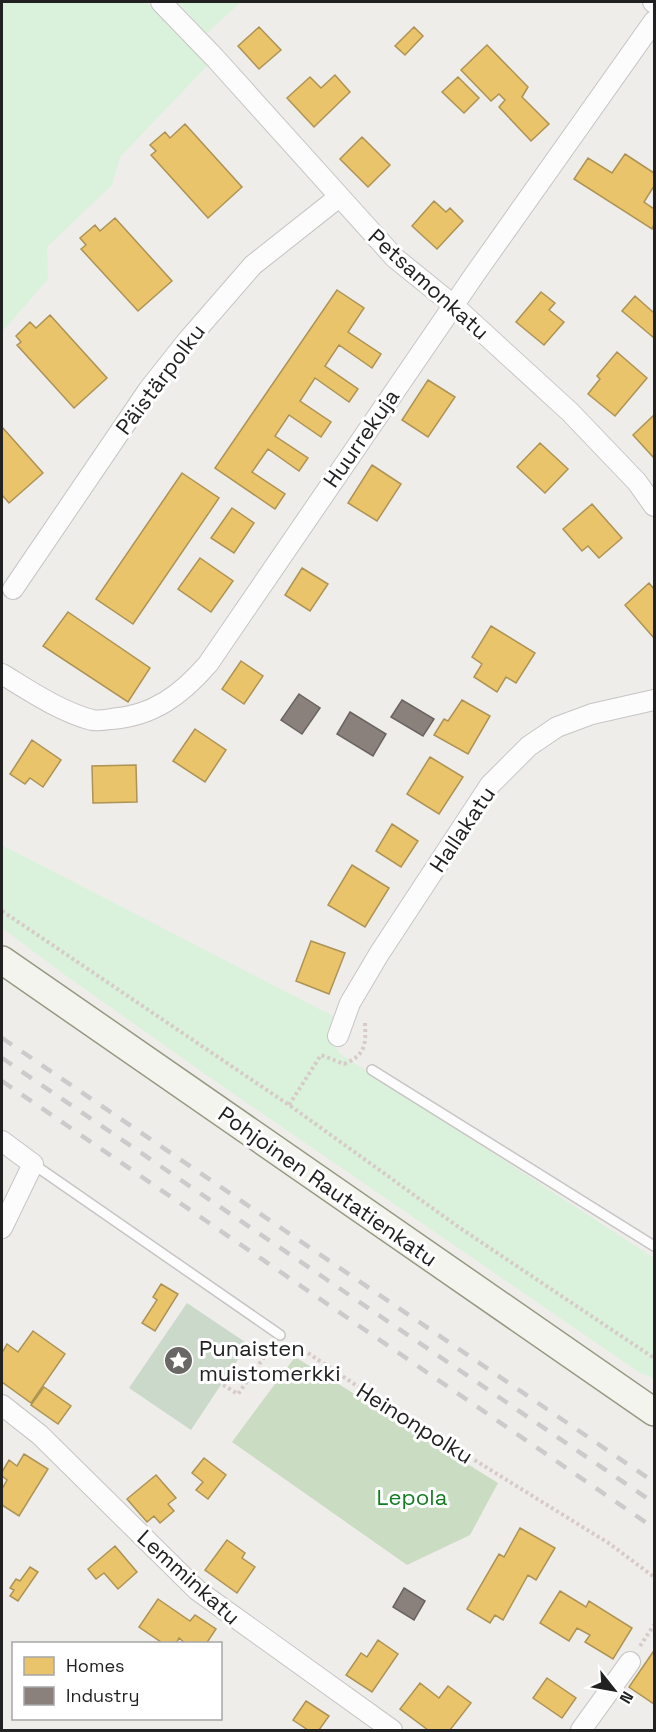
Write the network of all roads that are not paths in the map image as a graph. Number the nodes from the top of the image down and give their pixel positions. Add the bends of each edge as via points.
1 (161, 2) edge
2 (654, 21) edge
3 (339, 197) junction
4 (453, 305) junction
5 (654, 506) edge
6 (13, 589) dead end
7 (2, 674) edge
8 (654, 700) edge
9 (2, 960) edge
10 (338, 1036) dead end
11 (372, 1070) dead end
12 (2, 1141) edge
13 (33, 1164) junction
14 (2, 1228) edge
15 (654, 1246) edge
16 (280, 1335) road end
17 (2, 1405) edge
18 (654, 1412) edge
19 (630, 1662) dead end
20 (392, 1731) edge
21 (581, 1731) edge

1 - 3 street, Petsamonkatu
2 - 4 street, Huurrekuja
3 - 4 street, Petsamonkatu via 395,258
3 - 6 street, Päistärpolku via 253,266 187,340 149,389
4 - 5 street, Petsamonkatu via 570,412 637,482
4 - 7 street, Huurrekuja via 208,664 172,699 151,710 95,721 45,700
8 - 10 street, Hallakatu via 592,714 557,727 504,770 490,785 379,954 350,1003
9 - 18 street, Pohjoinen Rautatienkatu
11 - 15 lane
12 - 13 street
13 - 14 street
13 - 16 lane
17 - 20 street, Lemminkatu via 40,1435 197,1590
19 - 21 street

